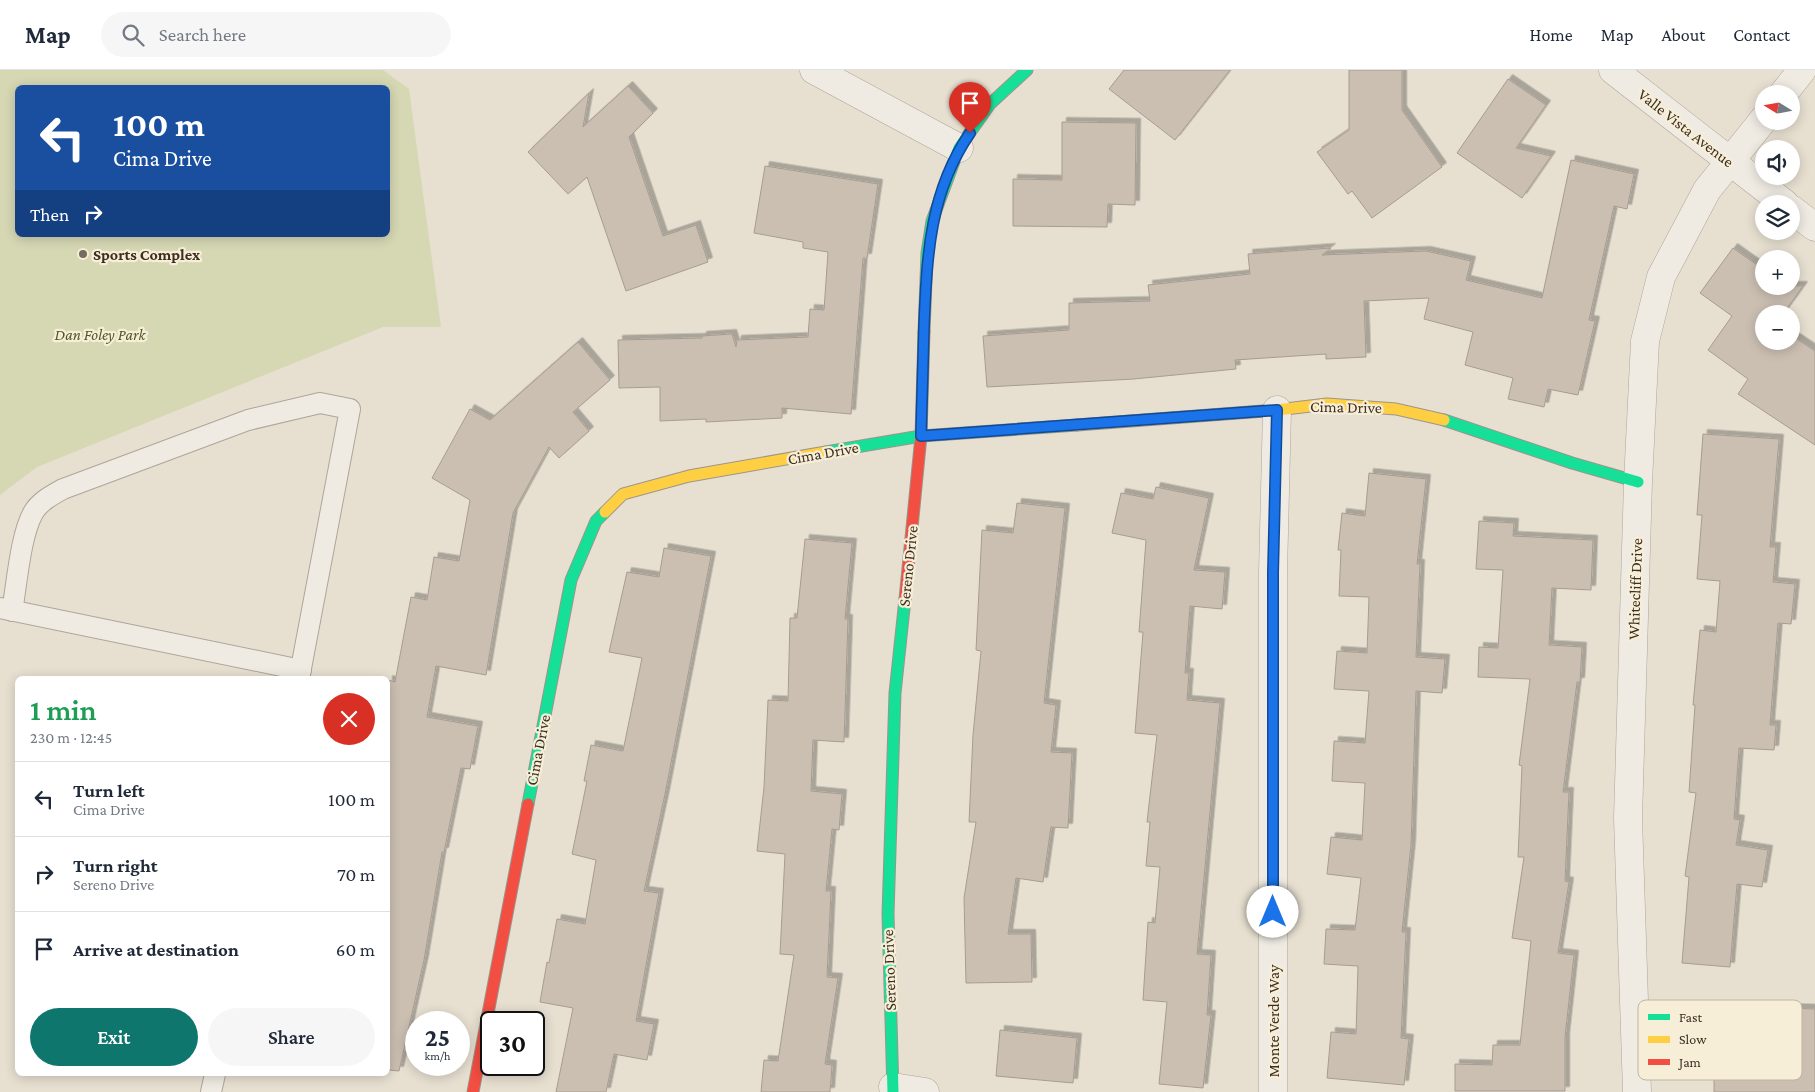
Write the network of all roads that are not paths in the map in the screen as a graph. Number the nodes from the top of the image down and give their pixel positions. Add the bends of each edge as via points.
1 (814, 70) edge
2 (1026, 70) edge
3 (1612, 70) edge
4 (1802, 70) edge
5 (1790, 85) edge
6 (1755, 129) edge
7 (960, 148) junction
8 (1729, 162) junction
9 (1773, 195) edge
10 (1800, 215) edge
11 (1815, 226) edge
12 (1277, 410) junction
13 (921, 436) junction
14 (1638, 482) junction
15 (6, 610) edge
16 (300, 674) edge
17 (215, 1076) edge
18 (893, 1089) edge
19 (211, 1092) edge
20 (473, 1092) edge
21 (925, 1092) edge
22 (1273, 1092) edge
23 (1637, 1092) edge

1 - 7 street
2 - 7 street, Sereno Drive via 990,104
3 - 8 street, Valle Vista Avenue
4 - 5 street
6 - 8 street, Whitecliff Drive
7 - 13 street, Sereno Drive via 932,221 927,253
8 - 9 street, Valle Vista Avenue
8 - 14 street, Whitecliff Drive via 1707,190 1661,277 1645,341
10 - 11 street
12 - 13 street, Cima Drive
12 - 14 street, Cima Drive via 1328,404 1396,409 1453,422 1572,464
12 - 22 street, Monte Verde Way via 1273,573
13 - 18 street, Sereno Drive via 895,694 888,914
13 - 20 street, Cima Drive via 688,476 623,494 596,521 571,580
14 - 23 street, Whitecliff Drive via 1628,818
15 - 16 lane
15 - 16 lane via 27,529 34,512 47,498 63,489 248,420 320,403 350,409
17 - 19 lane
18 - 21 street

